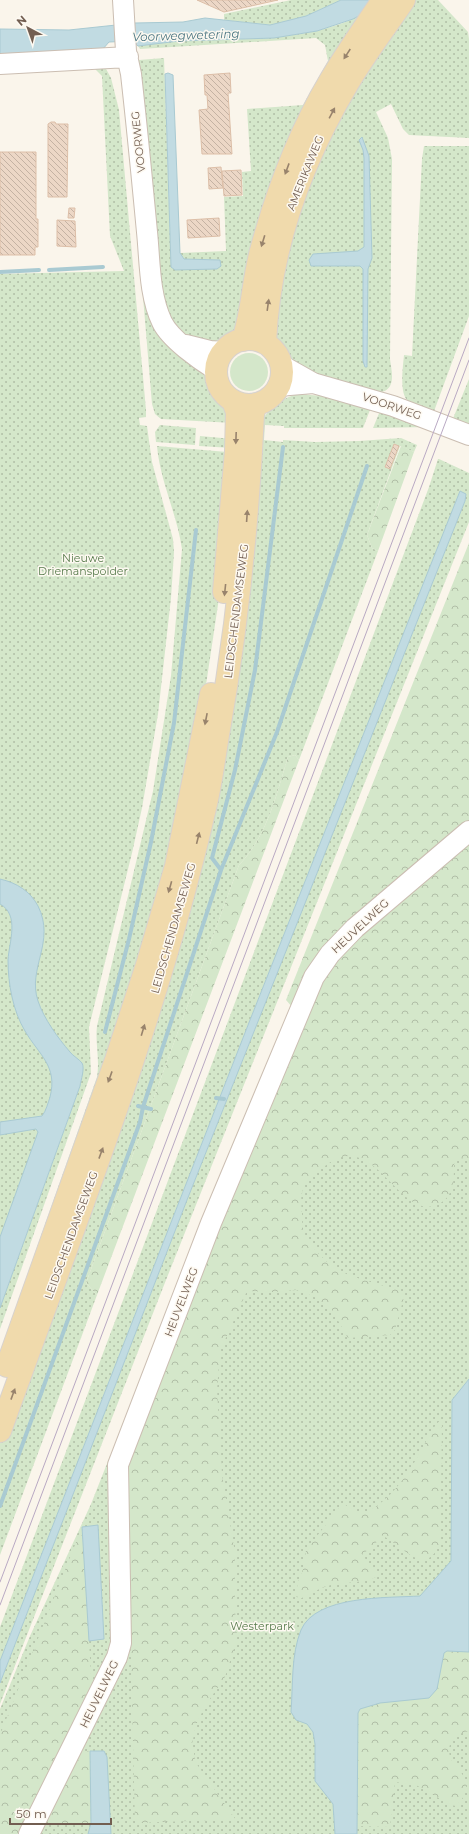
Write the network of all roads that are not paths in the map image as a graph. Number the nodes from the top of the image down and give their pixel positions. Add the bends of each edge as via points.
1 (123, 0) edge
2 (395, 3) edge
3 (127, 54) junction
4 (0, 64) edge
5 (243, 340) junction
6 (265, 343) junction
7 (220, 361) junction
8 (281, 365) junction
9 (313, 382) junction
10 (278, 386) junction
11 (233, 401) junction
12 (256, 404) junction
13 (469, 435) edge
14 (469, 831) edge
15 (0, 1386) edge
16 (0, 1431) edge
17 (28, 1834) edge

1 - 3 street, VOORWEG
2 -> 5 main road, AMERIKAWEG via 369,22 329,82 291,158 261,249 248,326
6 -> 2 main road, AMERIKAWEG via 274,267 289,213 310,156 347,84
3 - 4 street
3 - 7 street, VOORWEG via 132,74 157,310 163,323 184,345 210,351
5 - 6 main road
5 - 7 main road via 232,344
6 - 8 main road via 276,353
7 - 11 main road via 217,381
8 - 9 street, VOORWEG
8 - 10 main road via 281,380
9 - 10 street, VOORWEG
9 - 13 street, VOORWEG via 393,406
10 - 12 main road via 269,398
11 - 12 main road via 240,404
11 -> 15 main road, LEIDSCHENDAMSEWEG via 237,412 236,451 222,619 212,684 176,866 116,1060
16 -> 12 main road, LEIDSCHENDAMSEWEG via 140,1040 173,935 206,806 230,669 244,554 253,414
14 - 17 street, HEUVELWEG via 355,928 330,954 314,977 211,1223 118,1465 121,1643 101,1691

